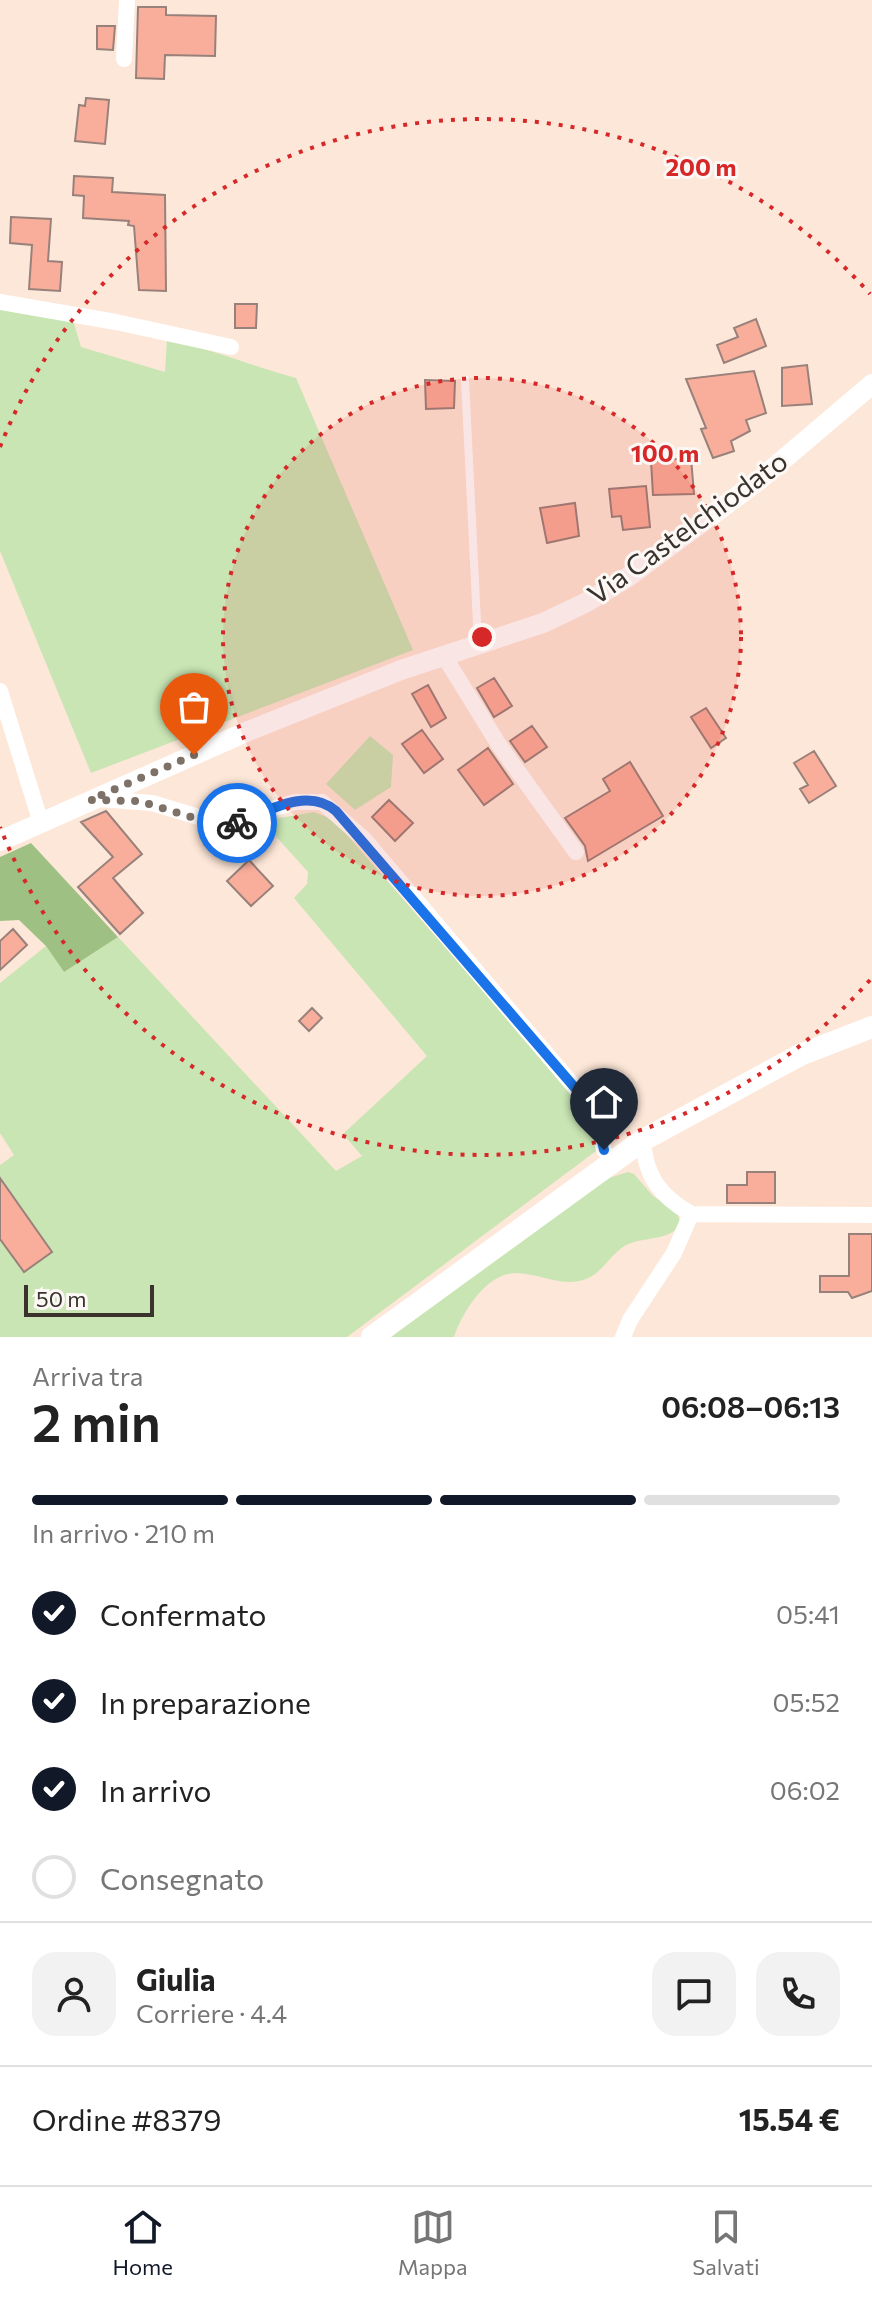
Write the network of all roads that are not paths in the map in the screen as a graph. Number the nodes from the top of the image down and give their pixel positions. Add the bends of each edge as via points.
1 (127, 0) edge
2 (124, 59) dead end
3 (0, 302) edge
4 (231, 347) dead end
5 (465, 380) dead end
6 (872, 384) edge
7 (478, 645) junction
8 (444, 656) junction
9 (0, 691) edge
10 (90, 800) junction
11 (41, 823) junction
12 (0, 841) edge
13 (576, 852) dead end
14 (872, 1027) edge
15 (643, 1140) junction
16 (604, 1150) dead end
17 (691, 1214) junction
18 (872, 1215) edge
19 (372, 1337) edge
20 (623, 1337) edge

1 - 2 street
3 - 4 street
5 - 7 lane
6 - 7 street, Via Castelchiodato via 758,481 628,577 551,619
7 - 8 street, Via Castelchiodato
8 - 10 street, Via Castelchiodato via 246,732
8 - 13 street via 499,745
9 - 11 street
10 - 11 street, Via Castelchiodato
10 - 16 street via 152,803 222,824 302,801 331,806 595,1111
11 - 12 street, Via Castelchiodato
14 - 15 main road via 800,1055
15 - 17 street via 655,1185
15 - 19 main road
17 - 18 street
17 - 20 street

